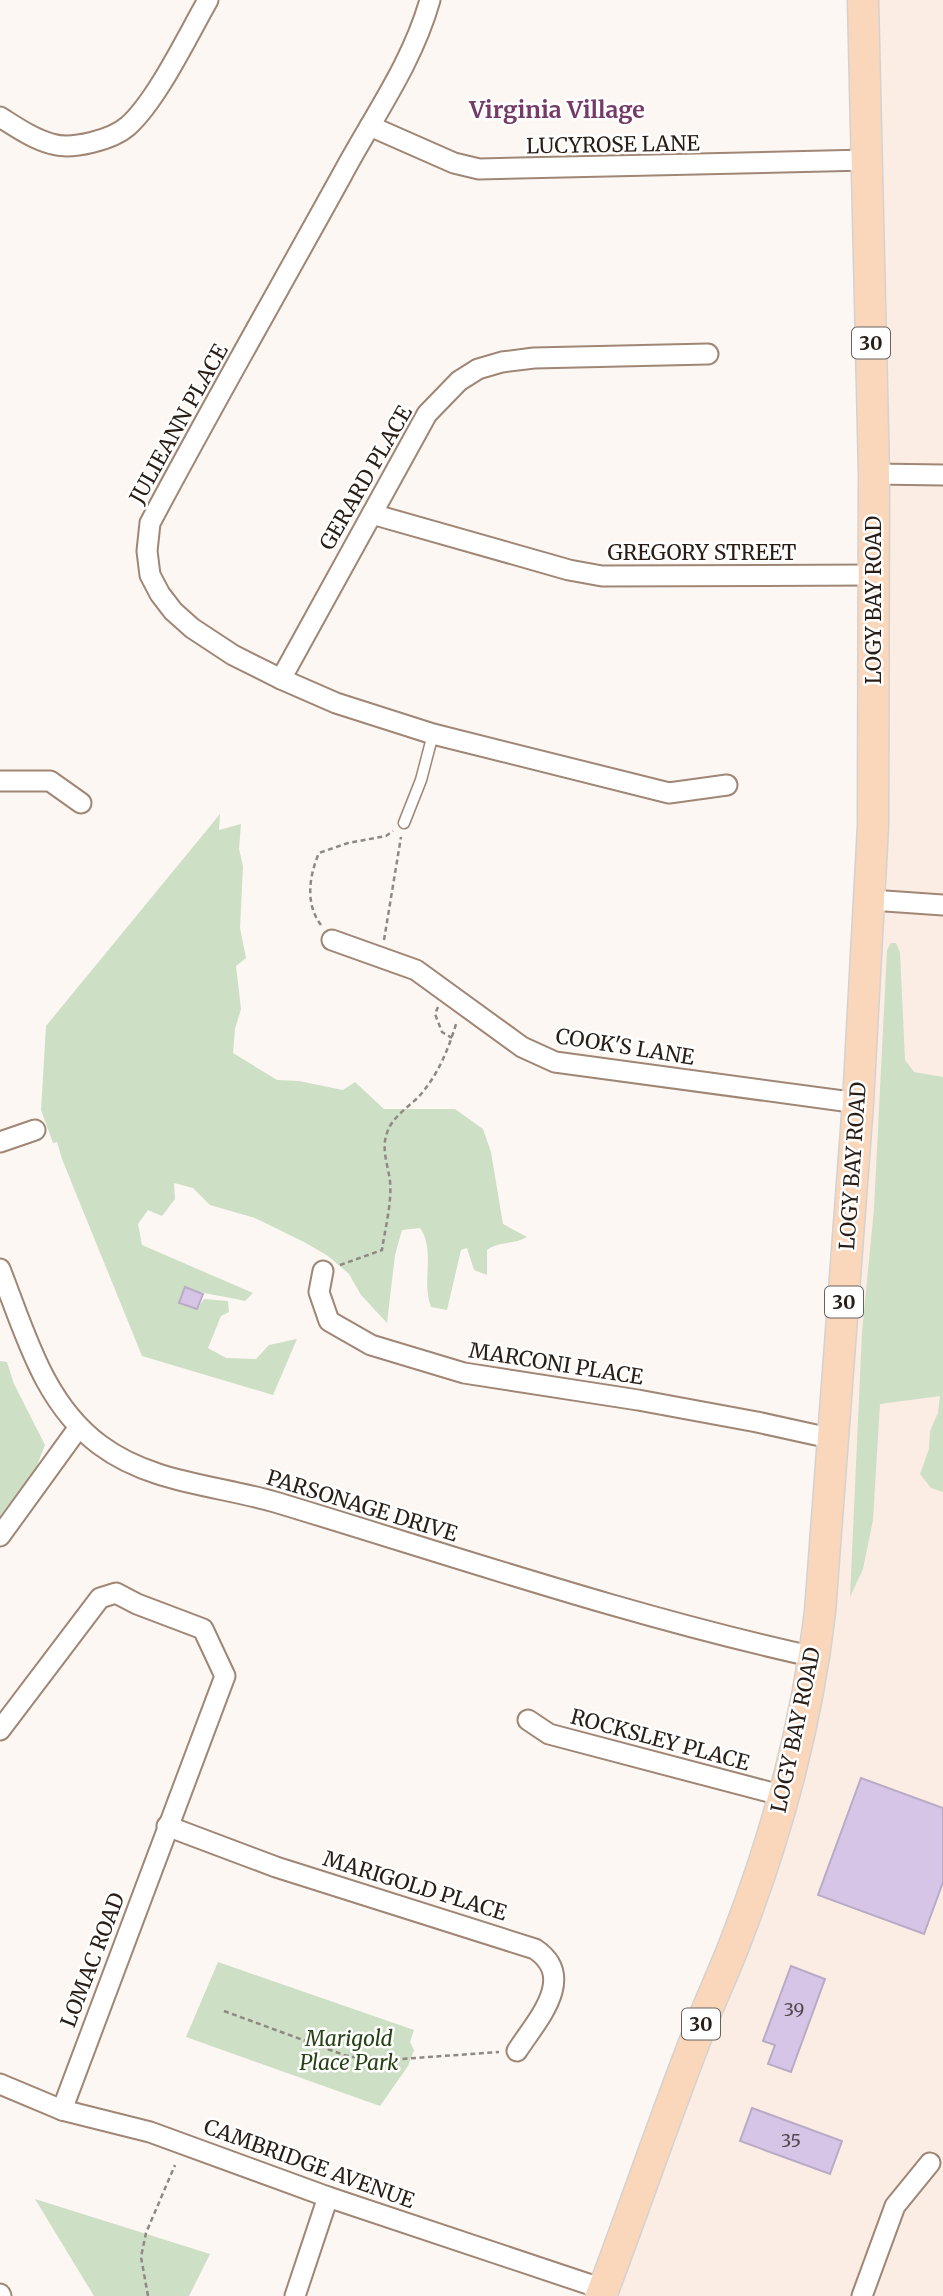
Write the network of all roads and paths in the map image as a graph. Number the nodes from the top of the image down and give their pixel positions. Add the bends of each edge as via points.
1 (208, 0) edge
2 (430, 0) edge
3 (863, 0) edge
4 (0, 117) edge
5 (370, 126) junction
6 (867, 160) junction
7 (708, 354) dead end
8 (874, 474) junction
9 (943, 475) edge
10 (372, 514) junction
11 (873, 575) junction
12 (281, 679) junction
13 (433, 734) junction
14 (0, 781) edge
15 (727, 785) dead end
16 (82, 803) dead end
17 (404, 823) junction
18 (871, 900) junction
19 (943, 905) edge
20 (332, 940) joint
21 (383, 960) junction
22 (456, 999) junction
23 (452, 1038) junction
24 (858, 1103) junction
25 (35, 1130) dead end
26 (0, 1142) edge
27 (0, 1269) edge
28 (323, 1271) joint
29 (79, 1427) junction
30 (834, 1439) junction
31 (0, 1536) edge
32 (815, 1657) junction
33 (528, 1720) dead end
34 (0, 1730) edge
35 (784, 1796) junction
36 (167, 1826) junction
37 (224, 2011) dead end
38 (517, 2051) joint
39 (0, 2084) edge
40 (62, 2110) junction
41 (930, 2163) dead end
42 (175, 2165) dead end
43 (328, 2197) junction
44 (602, 2293) edge
45 (148, 2296) edge
46 (295, 2296) edge
47 (862, 2296) edge

1 - 4 street via 148,102 127,127 101,140 54,145
2 - 5 street, JULIEANN PLACE via 414,46
3 - 6 main road, LOGY BAY ROAD / 30
5 - 6 street, LUCYROSE LANE via 454,163 479,169
5 - 12 street, JULIEANN PLACE via 150,523 146,551 150,575 173,611 233,656
6 - 8 main road, LOGY BAY ROAD / 30
7 - 10 street, GERARD PLACE via 534,358 478,369 458,381 427,414
8 - 9 street
8 - 11 main road, LOGY BAY ROAD / 30
10 - 11 street, GREGORY STREET via 601,576
10 - 12 street, GERARD PLACE
11 - 18 main road, LOGY BAY ROAD / 30
12 - 13 street, JULIEANN PLACE via 336,703
13 - 15 street, JULIEANN PLACE via 669,793
13 - 17 lane
14 - 16 street via 50,781
17 - 20 path via 386,836 319,853 310,874 312,914
17 - 21 path via 384,930
18 - 19 street
18 - 24 main road, LOGY BAY ROAD / 30
20 - 21 street, COOK'S LANE
21 - 22 street, COOK'S LANE via 416,970
22 - 23 path
22 - 23 path via 440,1004 435,1014 442,1032
22 - 24 street, COOK'S LANE via 523,1047 555,1062
23 - 28 path via 440,1067 386,1134 390,1200 382,1250
24 - 30 main road, LOGY BAY ROAD / 30
25 - 26 street
27 - 29 street, PARSONAGE DRIVE via 42,1376
28 - 30 street, MARCONI PLACE via 319,1292 329,1321 371,1345 464,1373 638,1400
29 - 31 street
29 - 32 street, PARSONAGE DRIVE via 129,1464 170,1478 273,1502 648,1615
30 - 32 main road, LOGY BAY ROAD / 30
32 - 35 main road, LOGY BAY ROAD / 30
33 - 35 street, ROCKSLEY PLACE via 549,1734
34 - 36 street, LOMAC ROAD via 100,1598 116,1593 203,1629 225,1676
35 - 44 main road, LOGY BAY ROAD / 30 via 739,1934 698,2031
36 - 38 street, MARIGOLD PLACE via 276,1867 543,1954 554,1970 554,1990
36 - 40 street, LOMAC ROAD
37 - 38 path via 344,2055 373,2060
39 - 40 street, CAMBRIDGE AVENUE
40 - 43 street, CAMBRIDGE AVENUE via 150,2132
41 - 47 street via 895,2206
42 - 45 path via 146,2233 141,2257
43 - 44 street, CAMBRIDGE AVENUE
43 - 46 street

